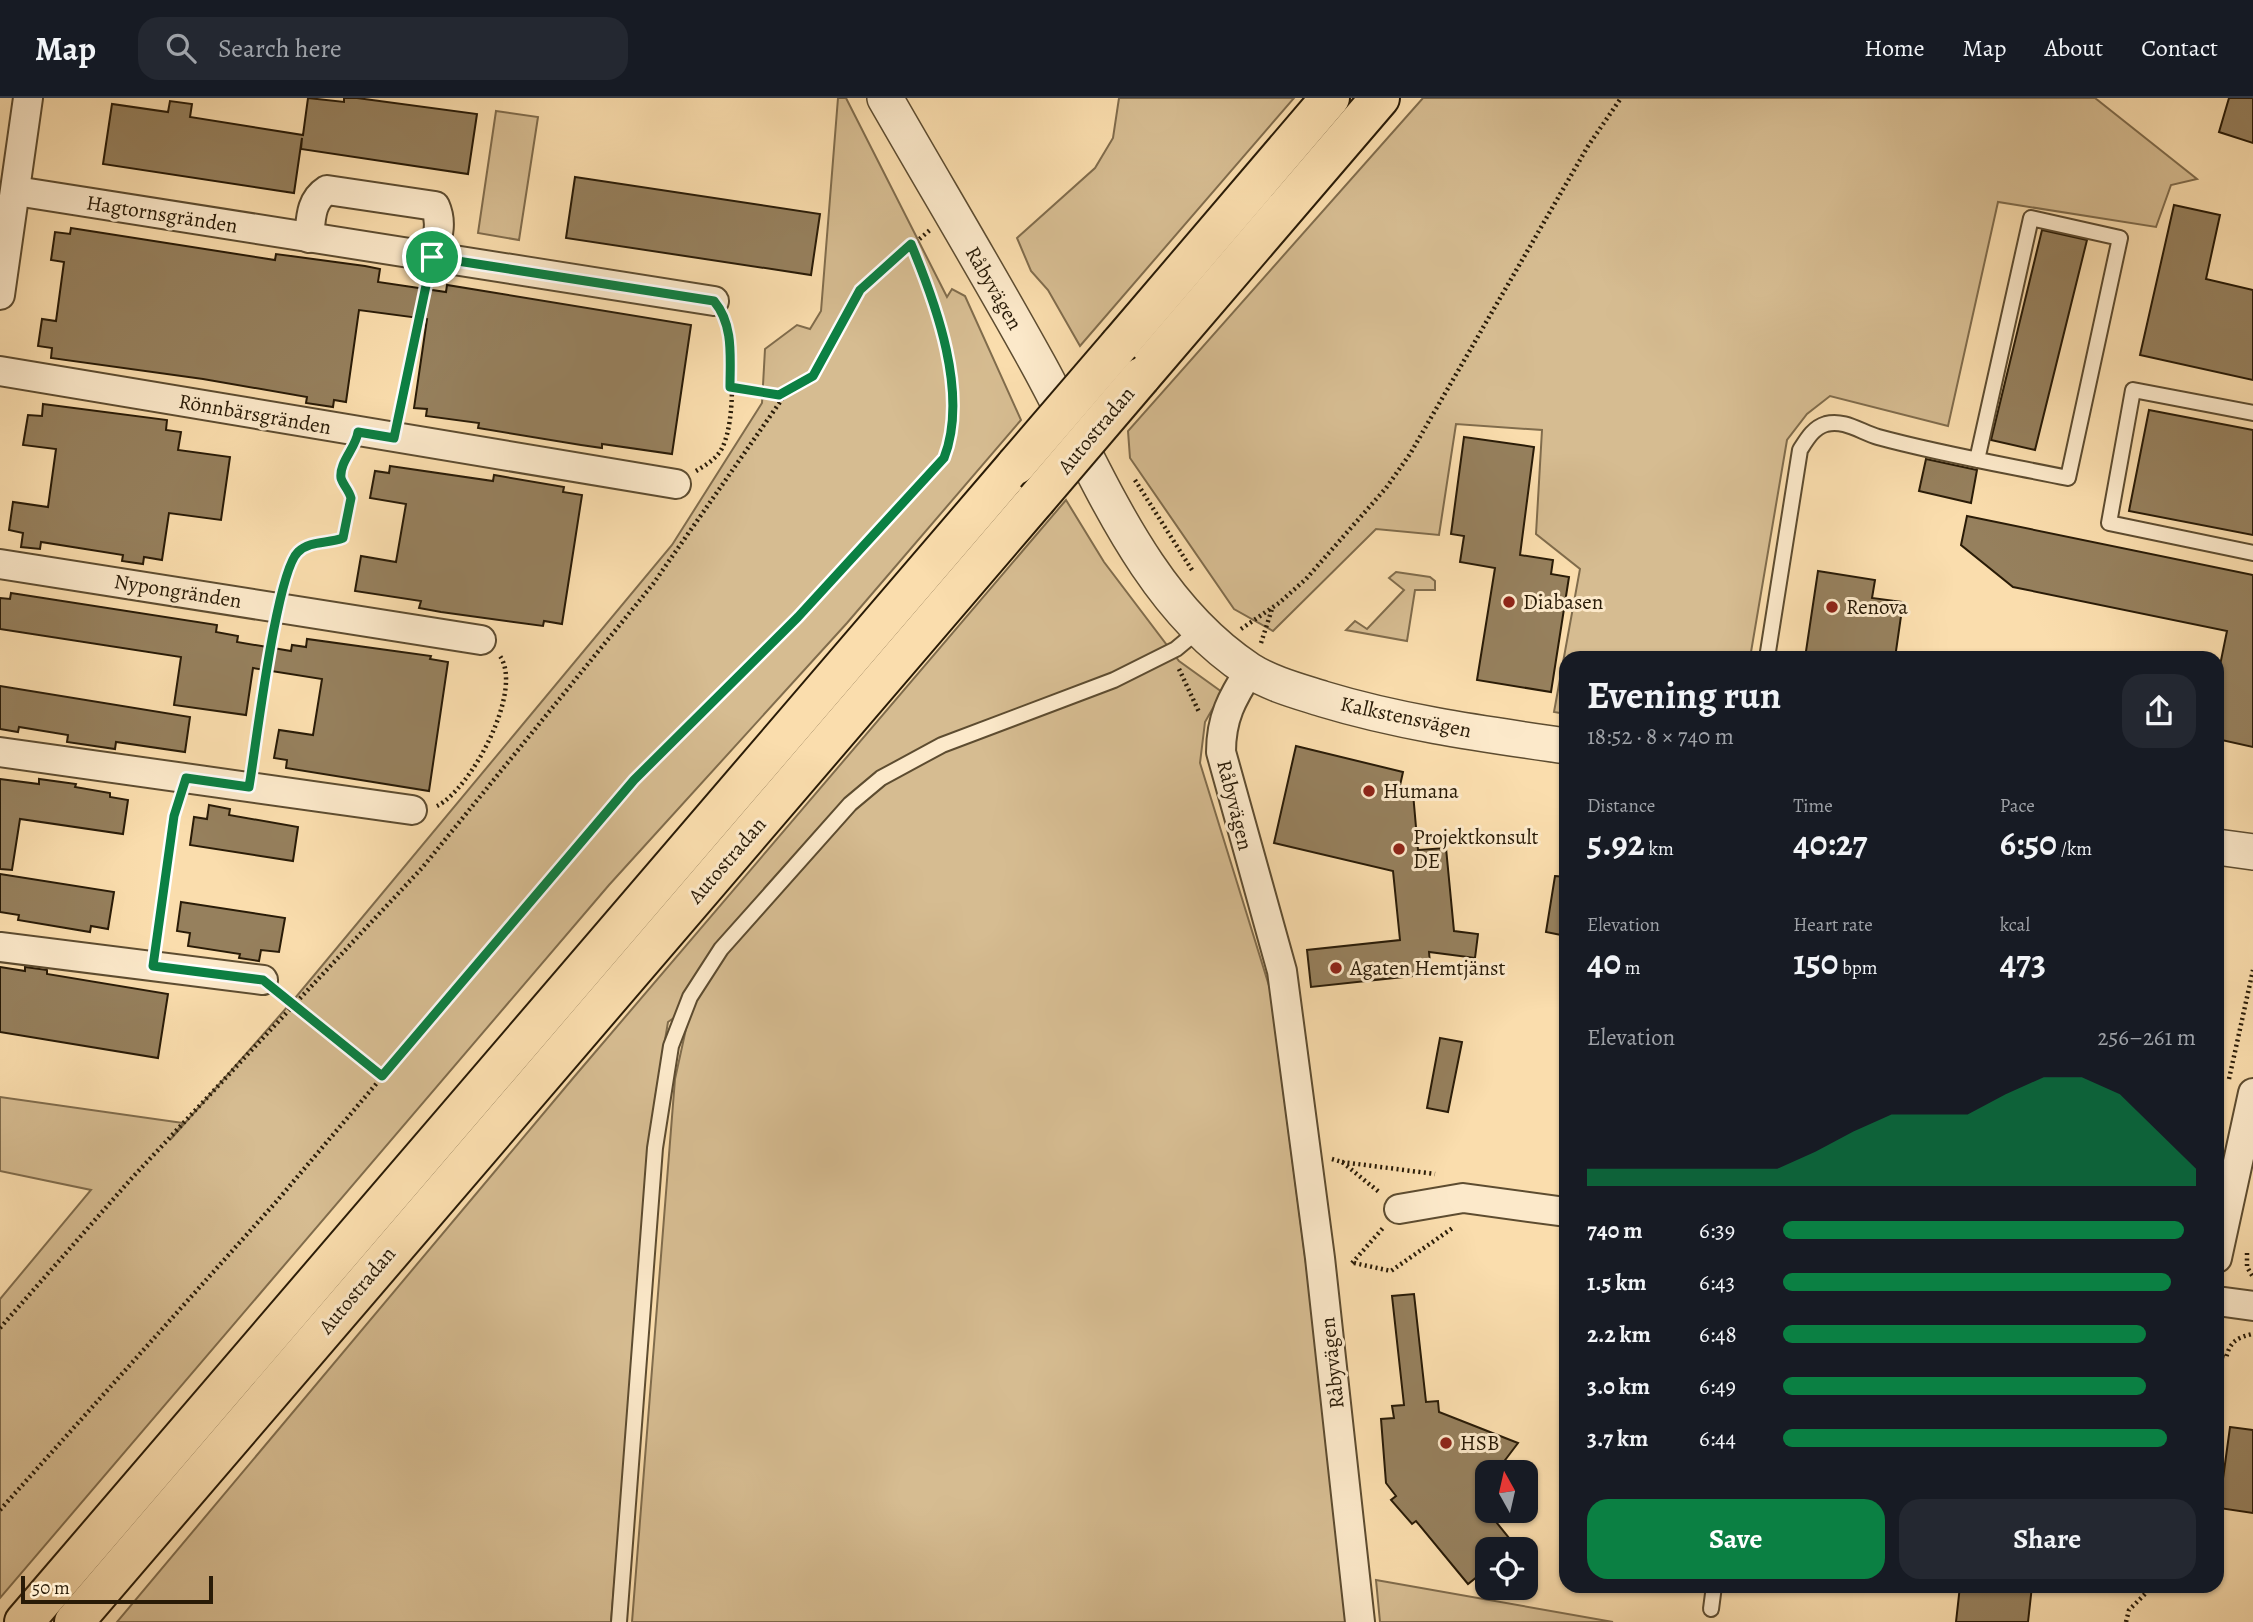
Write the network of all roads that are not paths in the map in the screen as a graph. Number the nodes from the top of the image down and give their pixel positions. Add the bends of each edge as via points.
1 (29, 98) edge
2 (886, 98) edge
3 (1330, 98) edge
4 (1380, 98) edge
5 (16, 191) junction
6 (309, 237) junction
7 (432, 257) junction
8 (0, 295) edge
9 (714, 301) road end
10 (0, 371) edge
11 (2253, 413) edge
12 (1977, 460) junction
13 (676, 484) road end
14 (2253, 552) edge
15 (0, 564) edge
16 (481, 640) road end
17 (1198, 640) junction
18 (1768, 651) edge
19 (1250, 670) junction
20 (1559, 745) edge
21 (0, 752) edge
22 (412, 810) road end
23 (2224, 847) edge
24 (2253, 852) edge
25 (0, 947) edge
26 (263, 980) road end
27 (2240, 1092) edge
28 (2224, 1207) edge
29 (1399, 1209) road end
30 (1559, 1211) edge
31 (2224, 1302) edge
32 (2253, 1306) edge
33 (1713, 1593) edge
34 (1710, 1609) dead end
35 (24, 1622) edge
36 (74, 1622) edge
37 (619, 1622) edge
38 (1360, 1622) edge

1 - 5 street
2 - 17 street, Råbyvägen via 1142,557
3 - 35 highway, Autostradan, bridge
4 - 36 highway, Autostradan, bridge
5 - 6 street, Hagtornsgränden
5 - 8 street
6 - 7 street, Hagtornsgränden
6 - 7 street via 314,204 327,190 435,206 440,230
7 - 9 street, Hagtornsgränden
10 - 13 street, Rönnbärsgränden
11 - 14 lane via 2133,390 2109,523
12 - 12 lane via 2068,478 2120,238 2031,218
12 - 18 lane via 1844,424 1828,424 1811,432 1800,450
15 - 16 street, Nypongränden
17 - 19 street, Råbyvägen
17 - 37 lane via 1114,680 942,745 881,778 850,804 730,939 690,997 671,1046 655,1148
19 - 20 street, Kalkstensvägen via 1297,691 1369,712
19 - 38 street, Råbyvägen via 1226,710 1221,752 1282,971 1320,1258
21 - 22 street
23 - 24 street
25 - 26 street
27 - 28 street
29 - 30 street via 1464,1198
31 - 32 street
33 - 34 lane

